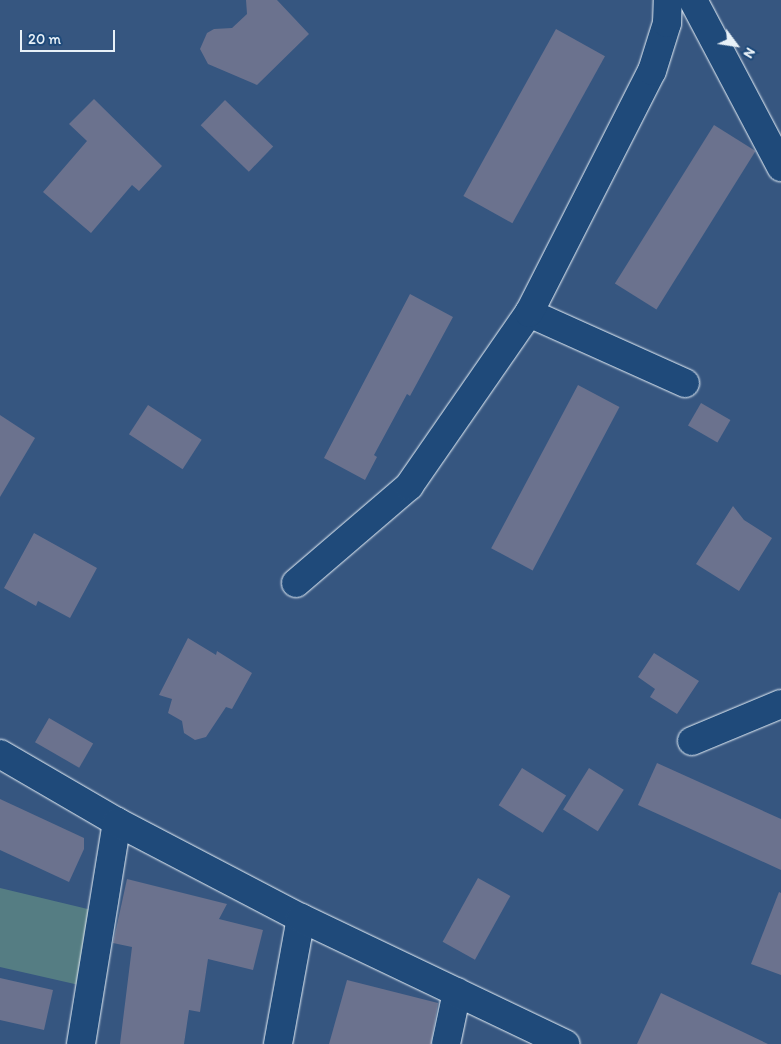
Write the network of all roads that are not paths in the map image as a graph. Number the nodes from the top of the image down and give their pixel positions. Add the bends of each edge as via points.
1 (668, 0) edge
2 (693, 0) edge
3 (781, 167) edge
4 (529, 313) junction
5 (685, 383) dead end
6 (296, 583) dead end
7 (781, 704) edge
8 (692, 741) dead end
9 (0, 754) edge
10 (117, 822) junction
11 (301, 918) junction
12 (457, 992) junction
13 (81, 1044) edge
14 (278, 1044) edge
15 (446, 1044) edge
16 (565, 1044) edge

1 - 4 street via 667,24 652,71
2 - 3 street
4 - 5 street
4 - 6 street via 409,486
7 - 8 street
9 - 10 street
10 - 11 street
10 - 13 street
11 - 12 street
11 - 14 street
12 - 15 street
12 - 16 street

